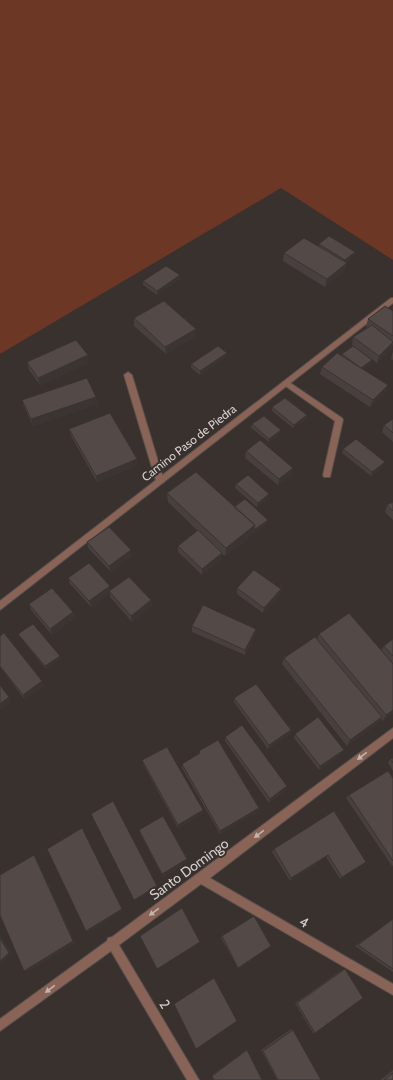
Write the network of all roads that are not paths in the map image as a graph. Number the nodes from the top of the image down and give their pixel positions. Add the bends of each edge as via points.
1 (393, 300) edge
2 (128, 375) dead end
3 (286, 383) junction
4 (327, 475) dead end
5 (160, 481) junction
6 (0, 606) edge
7 (393, 732) edge
8 (201, 878) junction
9 (112, 942) junction
10 (393, 990) edge
11 (0, 1026) edge
12 (193, 1080) edge

1 - 3 street, Camino Paso de Piedra
2 - 5 street
3 - 4 street via 339,420
3 - 5 street, Camino Paso de Piedra
5 - 6 street, Camino Paso de Piedra
7 -> 8 street, Santo Domingo
8 -> 9 street, Santo Domingo
8 - 10 street, 4
9 -> 11 street, Santo Domingo
9 - 12 street, 2

